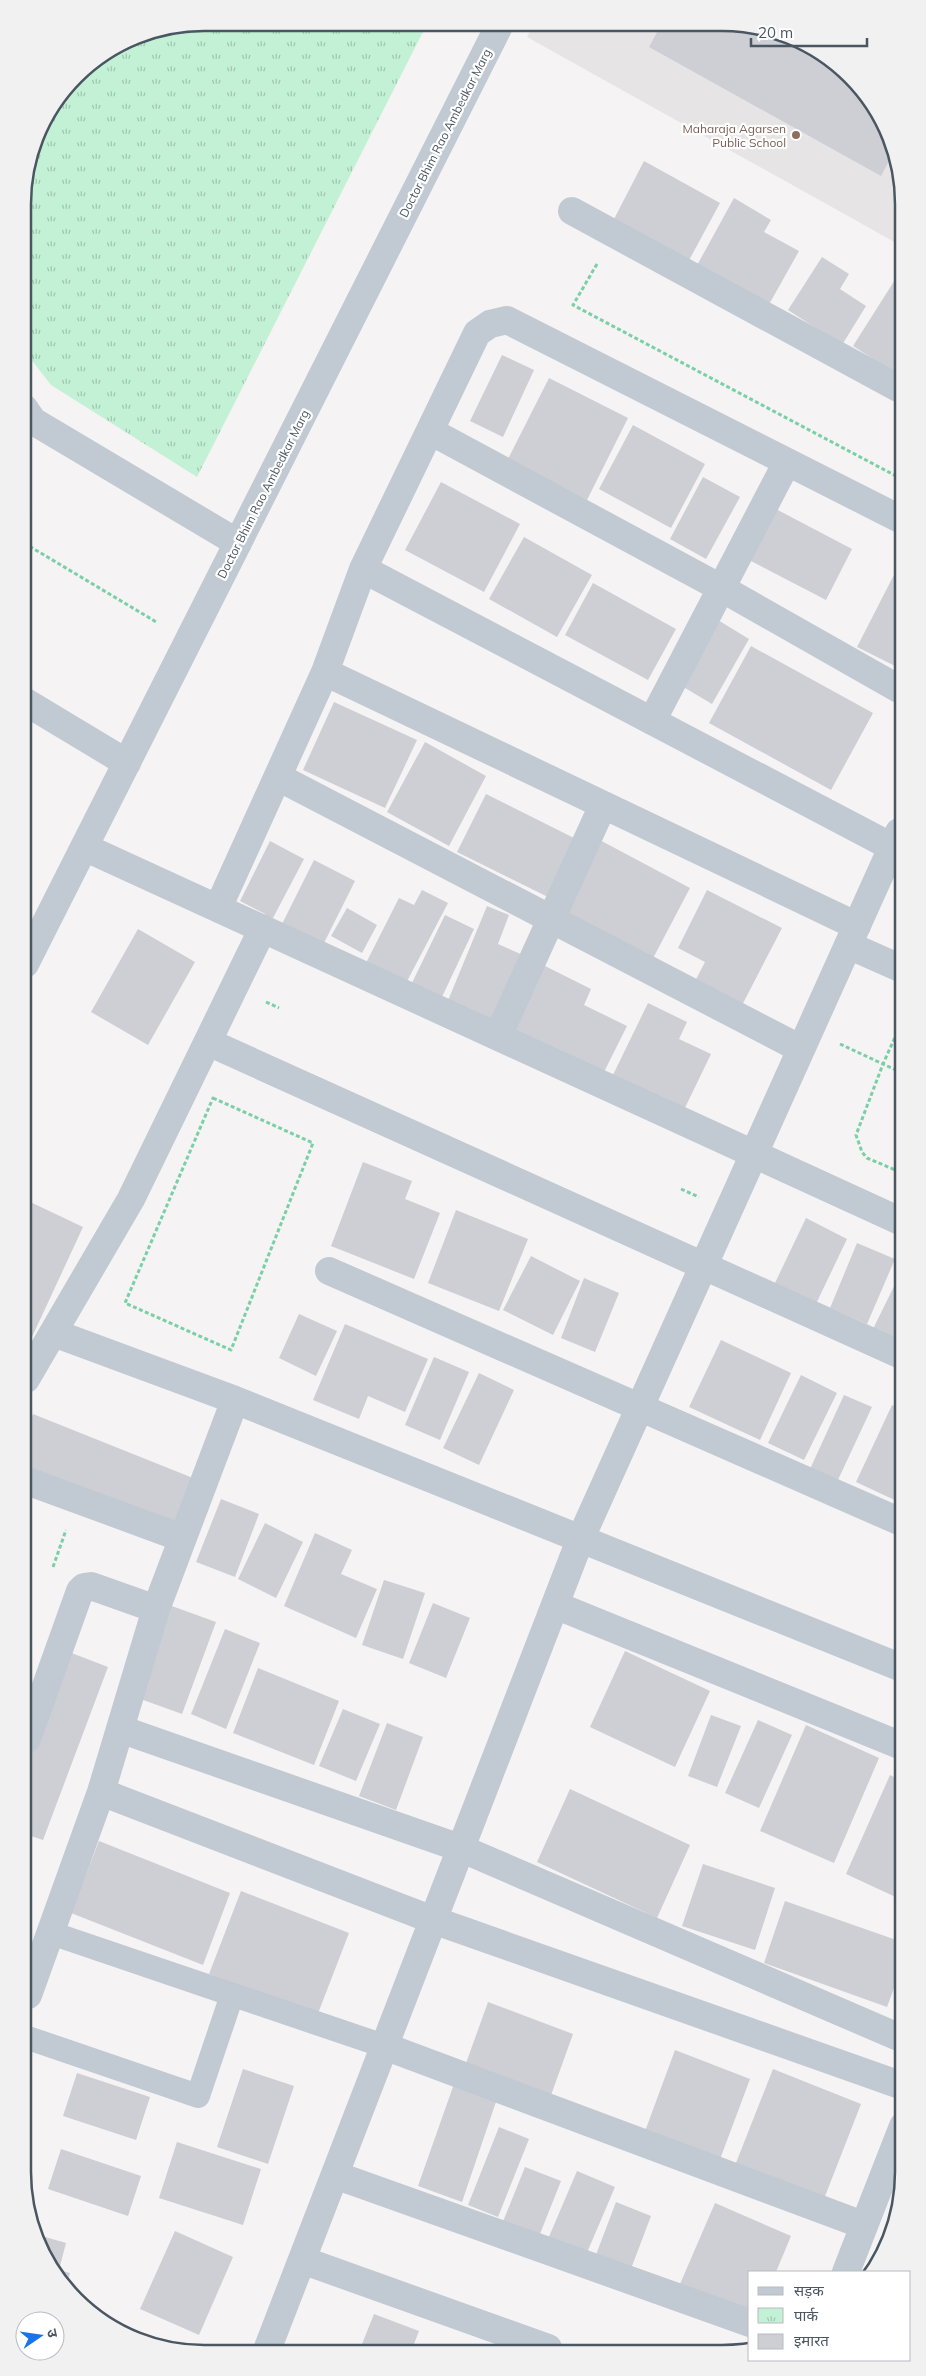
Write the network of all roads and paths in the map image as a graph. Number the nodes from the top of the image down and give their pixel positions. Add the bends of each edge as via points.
1 (496, 31) edge
2 (572, 211) dead end
3 (602, 255) dead end
4 (895, 386) edge
5 (32, 419) edge
6 (430, 431) junction
7 (788, 462) junction
8 (895, 475) edge
9 (895, 516) edge
10 (238, 543) junction
11 (32, 548) edge
12 (363, 569) junction
13 (721, 588) junction
14 (188, 641) junction
15 (325, 672) junction
16 (895, 687) edge
17 (32, 706) edge
18 (652, 721) junction
19 (127, 762) junction
20 (278, 777) junction
21 (603, 805) junction
22 (895, 839) edge
23 (895, 843) edge
24 (84, 847) junction
25 (218, 908) junction
26 (551, 918) junction
27 (263, 928) junction
28 (852, 936) junction
29 (32, 951) edge
30 (895, 964) edge
31 (498, 1036) junction
32 (895, 1038) edge
33 (806, 1040) junction
34 (208, 1042) junction
35 (883, 1064) junction
36 (895, 1069) edge
37 (754, 1154) junction
38 (895, 1170) edge
39 (162, 1214) joint
40 (894, 1218) edge
41 (704, 1265) junction
42 (329, 1271) dead end
43 (54, 1334) junction
44 (894, 1352) edge
45 (31, 1371) edge
46 (235, 1400) junction
47 (640, 1407) junction
48 (31, 1483) edge
49 (894, 1519) edge
50 (67, 1527) dead end
51 (182, 1538) junction
52 (580, 1540) junction
53 (52, 1571) dead end
54 (555, 1605) junction
55 (156, 1609) junction
56 (894, 1665) edge
57 (31, 1727) edge
58 (120, 1729) junction
59 (894, 1743) edge
60 (101, 1792) junction
61 (460, 1848) junction
62 (433, 1920) junction
63 (51, 1932) junction
64 (31, 1987) edge
65 (232, 1996) junction
66 (894, 2035) edge
67 (31, 2039) edge
68 (384, 2046) junction
69 (894, 2083) edge
70 (894, 2148) edge
71 (335, 2175) junction
72 (863, 2225) junction
73 (302, 2260) junction
74 (846, 2271) edge
75 (748, 2322) edge
76 (269, 2345) edge
77 (540, 2345) edge

1 - 10 street, Doctor Bhim Rao Ambedkar Marg
2 - 4 street
3 - 8 path via 574,304
5 - 10 street
6 - 7 street via 477,333 490,324 508,320
6 - 12 street
6 - 13 street
7 - 9 street
7 - 13 street
10 - 14 street, Doctor Bhim Rao Ambedkar Marg
11 - 14 path
12 - 15 street
12 - 18 street
13 - 16 street
13 - 18 street
14 - 19 street, Doctor Bhim Rao Ambedkar Marg
15 - 20 street
15 - 21 street
17 - 19 street
18 - 22 street
19 - 24 street, Doctor Bhim Rao Ambedkar Marg
20 - 25 street
20 - 26 street
21 - 26 street
21 - 28 street
23 - 28 street
24 - 25 street
24 - 29 street, Doctor Bhim Rao Ambedkar Marg
25 - 27 street
26 - 31 street
26 - 33 street
27 - 31 street
27 - 34 street
28 - 30 street
28 - 33 street
31 - 37 street
32 - 35 path
33 - 35 path
33 - 37 street
34 - 41 street
34 - 43 street via 131,1199
35 - 36 path
35 - 38 path via 856,1135 867,1158
37 - 40 street
37 - 41 street
39 - 39 path via 213,1098 313,1143 231,1350 125,1303
41 - 44 street
41 - 47 street
42 - 47 street
43 - 45 street
43 - 46 street
46 - 51 street
46 - 52 street
47 - 49 street
47 - 52 street
48 - 51 street
50 - 53 path
51 - 55 street
52 - 54 street
52 - 56 street
54 - 59 street
54 - 61 street
55 - 57 street via 91,1586 84,1587
55 - 58 street
58 - 60 street
58 - 61 street
60 - 62 street
60 - 63 street
61 - 62 street
61 - 66 street
62 - 68 street
62 - 69 street
63 - 64 street
63 - 65 lane
65 - 67 lane via 198,2096
65 - 68 lane
68 - 71 street
68 - 72 street
70 - 72 street
71 - 73 street
71 - 75 street
72 - 74 street
73 - 76 street
73 - 77 street

